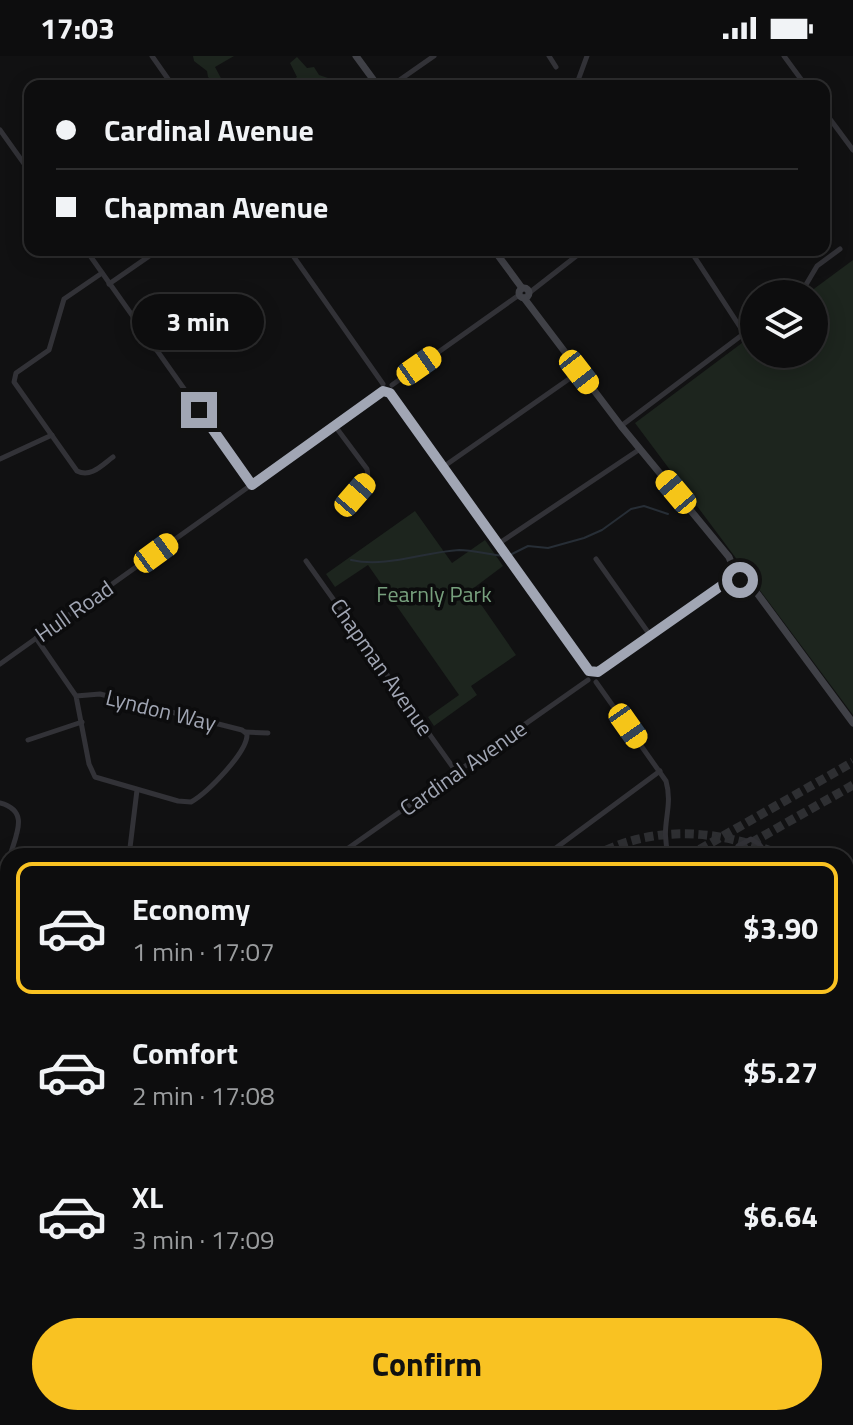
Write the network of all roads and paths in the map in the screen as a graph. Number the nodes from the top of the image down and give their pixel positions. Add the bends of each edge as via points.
1 (152, 56) edge
2 (356, 56) edge
3 (434, 56) edge
4 (549, 56) edge
5 (587, 56) edge
6 (784, 56) edge
7 (556, 67) dead end
8 (169, 80) edge
9 (374, 80) edge
10 (400, 80) edge
11 (578, 80) edge
12 (802, 80) edge
13 (830, 119) edge
14 (0, 130) edge
15 (853, 150) edge
16 (24, 164) edge
17 (840, 249) dead end
18 (90, 256) edge
19 (149, 256) edge
20 (293, 256) edge
21 (498, 256) edge
22 (576, 256) edge
23 (694, 256) edge
24 (102, 273) junction
25 (809, 280) edge
26 (109, 284) junction
27 (524, 293) junction
28 (740, 327) edge
29 (740, 336) edge
30 (579, 372) junction
31 (383, 384) junction
32 (392, 385) junction
33 (386, 392) junction
34 (335, 426) junction
35 (621, 426) junction
36 (52, 435) junction
37 (640, 449) junction
38 (113, 457) dead end
39 (0, 459) edge
40 (443, 467) junction
41 (252, 485) junction
42 (355, 495) dead end
43 (499, 547) junction
44 (596, 559) dead end
45 (306, 561) dead end
46 (734, 574) junction
47 (650, 635) junction
48 (36, 638) junction
49 (0, 664) edge
50 (589, 671) junction
51 (598, 672) junction
52 (588, 680) junction
53 (596, 682) junction
54 (76, 696) junction
55 (82, 722) junction
56 (853, 723) edge
57 (245, 732) junction
58 (28, 740) dead end
59 (247, 744) junction
60 (660, 771) junction
61 (457, 773) junction
62 (137, 790) junction
63 (0, 803) edge
64 (12, 848) edge
65 (130, 848) edge
66 (349, 848) edge
67 (556, 848) edge
68 (666, 848) edge
69 (737, 848) edge
70 (762, 848) edge

1 - 8 street
2 - 9 main road
3 - 10 street
4 - 7 street
5 - 11 street
6 - 12 street
13 - 15 street
14 - 16 street
17 - 25 street via 817,266
18 - 24 street
19 - 26 street
20 - 31 street
21 - 27 main road
22 - 27 street
23 - 28 street
24 - 26 street
24 - 36 street via 64,299 49,350 14,377
26 - 41 street
27 - 30 main road
27 - 32 street
29 - 35 street
30 - 35 main road
30 - 40 street
31 - 32 street
31 - 33 street
32 - 33 street
33 - 34 street, Hull Road
33 - 40 street
34 - 41 street, Hull Road
34 - 42 street via 367,469 366,482
35 - 37 main road
36 - 38 street via 84,474
36 - 39 street
37 - 43 street
37 - 46 main road via 720,546
40 - 43 street
41 - 48 street, Hull Road
43 - 50 street
44 - 47 street
45 - 61 street, Chapman Avenue
46 - 47 street
46 - 56 main road via 751,585
47 - 51 street
48 - 49 street, Hull Road
48 - 54 street, Lyndon Way
50 - 51 street
50 - 52 street
51 - 53 street
52 - 53 street
52 - 61 street, Cardinal Avenue
53 - 60 street
54 - 55 street, Lyndon Way
54 - 57 street, Lyndon Way via 100,694
55 - 58 street
55 - 62 street, Lyndon Way via 95,777
57 - 59 street, Lyndon Way
57 - 59 street, Lyndon Way via 266,734
59 - 62 street, Lyndon Way via 194,801
60 - 67 street
60 - 68 street via 670,800 663,826
61 - 66 street, Cardinal Avenue
62 - 65 street
63 - 64 street via 17,812
69 - 70 street via 751,839

